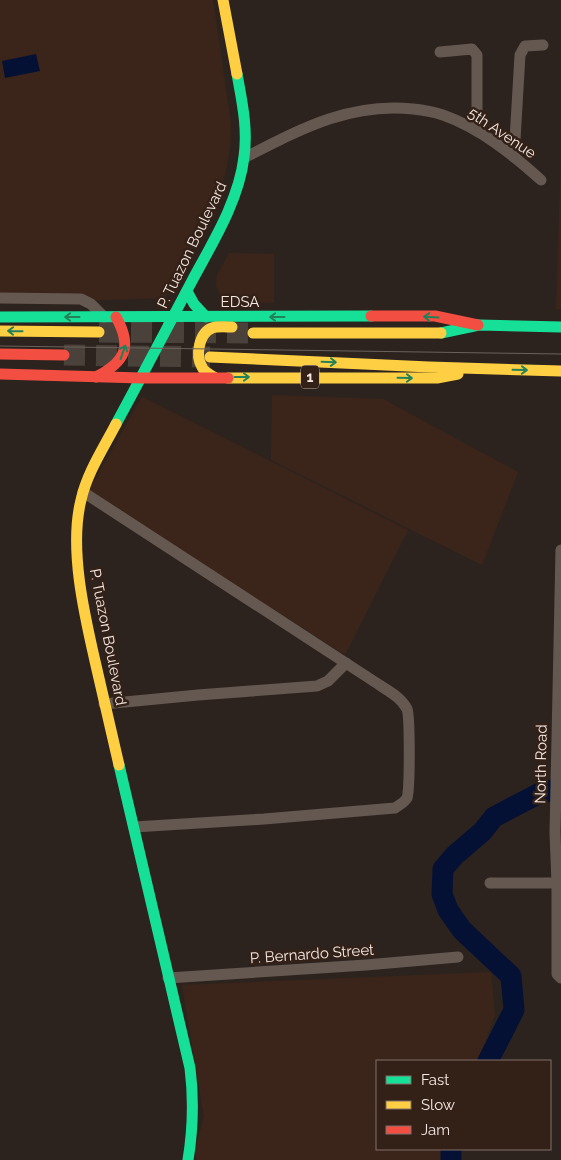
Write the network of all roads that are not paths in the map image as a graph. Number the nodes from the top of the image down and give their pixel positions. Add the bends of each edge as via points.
1 (223, 0) edge
2 (544, 45) dead end
3 (440, 52) dead end
4 (477, 131) junction
5 (514, 157) junction
6 (244, 158) junction
7 (542, 180) dead end
8 (187, 291) junction
9 (0, 298) edge
10 (0, 317) edge
11 (104, 317) junction
12 (116, 317) junction
13 (174, 317) junction
14 (206, 317) junction
15 (253, 317) junction
16 (479, 325) junction
17 (561, 327) edge
18 (0, 331) edge
19 (99, 332) tunnel mouth
20 (253, 333) tunnel mouth
21 (0, 354) edge
22 (64, 355) tunnel mouth
23 (210, 357) tunnel mouth
24 (478, 370) junction
25 (561, 371) edge
26 (0, 374) edge
27 (96, 377) junction
28 (214, 377) junction
29 (141, 378) junction
30 (83, 492) junction
31 (561, 550) edge
32 (560, 619) edge
33 (346, 663) junction
34 (104, 704) junction
35 (559, 710) edge
36 (134, 827) junction
37 (490, 883) dead end
38 (559, 883) edge
39 (458, 957) dead end
40 (168, 978) junction
41 (561, 978) edge
42 (188, 1160) edge

1 - 6 main road, P. Tuazon Boulevard via 245,118
2 - 5 street via 525,46 520,55
3 - 4 street via 472,49 477,55
4 - 5 street, 5th Avenue
4 - 6 street, 5th Avenue via 442,114 426,111 394,108 360,110 298,130
5 - 7 street, 5th Avenue
6 - 8 main road, P. Tuazon Boulevard via 231,202
8 - 13 main road, P. Tuazon Boulevard
8 - 14 main road
9 - 11 street via 82,299
11 -> 10 main road, EDSA
11 - 12 main road, EDSA
12 - 13 main road, EDSA
27 -> 12 main road via 114,368 124,354 126,337
13 - 14 main road, EDSA
13 - 29 main road, P. Tuazon Boulevard
14 - 15 main road, EDSA
16 -> 15 main road, EDSA via 435,316
15 - 28 main road via 238,326 213,328 206,334 199,360 202,369
16 - 17 main road, EDSA
16 - 20 main road, EDSA via 436,334
19 -> 18 main road
21 - 22 main road
23 -> 24 main road, 1
24 -> 25 main road, 1
28 -> 24 main road, 1 via 437,378
26 - 27 main road, 1
27 - 29 main road, 1
28 - 29 main road, 1
29 - 30 main road, P. Tuazon Boulevard
30 - 33 street
30 - 34 main road, P. Tuazon Boulevard via 79,507 78,556 84,612
31 - 32 street, North Road
32 - 35 street, North Road
33 - 34 street via 328,681 317,686
33 - 36 street via 401,700 408,710 408,796 395,808
34 - 36 main road, P. Tuazon Boulevard
35 - 38 street, North Road via 555,833
36 - 40 main road, P. Tuazon Boulevard
37 - 38 street
38 - 41 street, North Road via 557,974
39 - 40 street, P. Bernardo Street
40 - 42 main road, P. Tuazon Boulevard via 193,1083 194,1113

